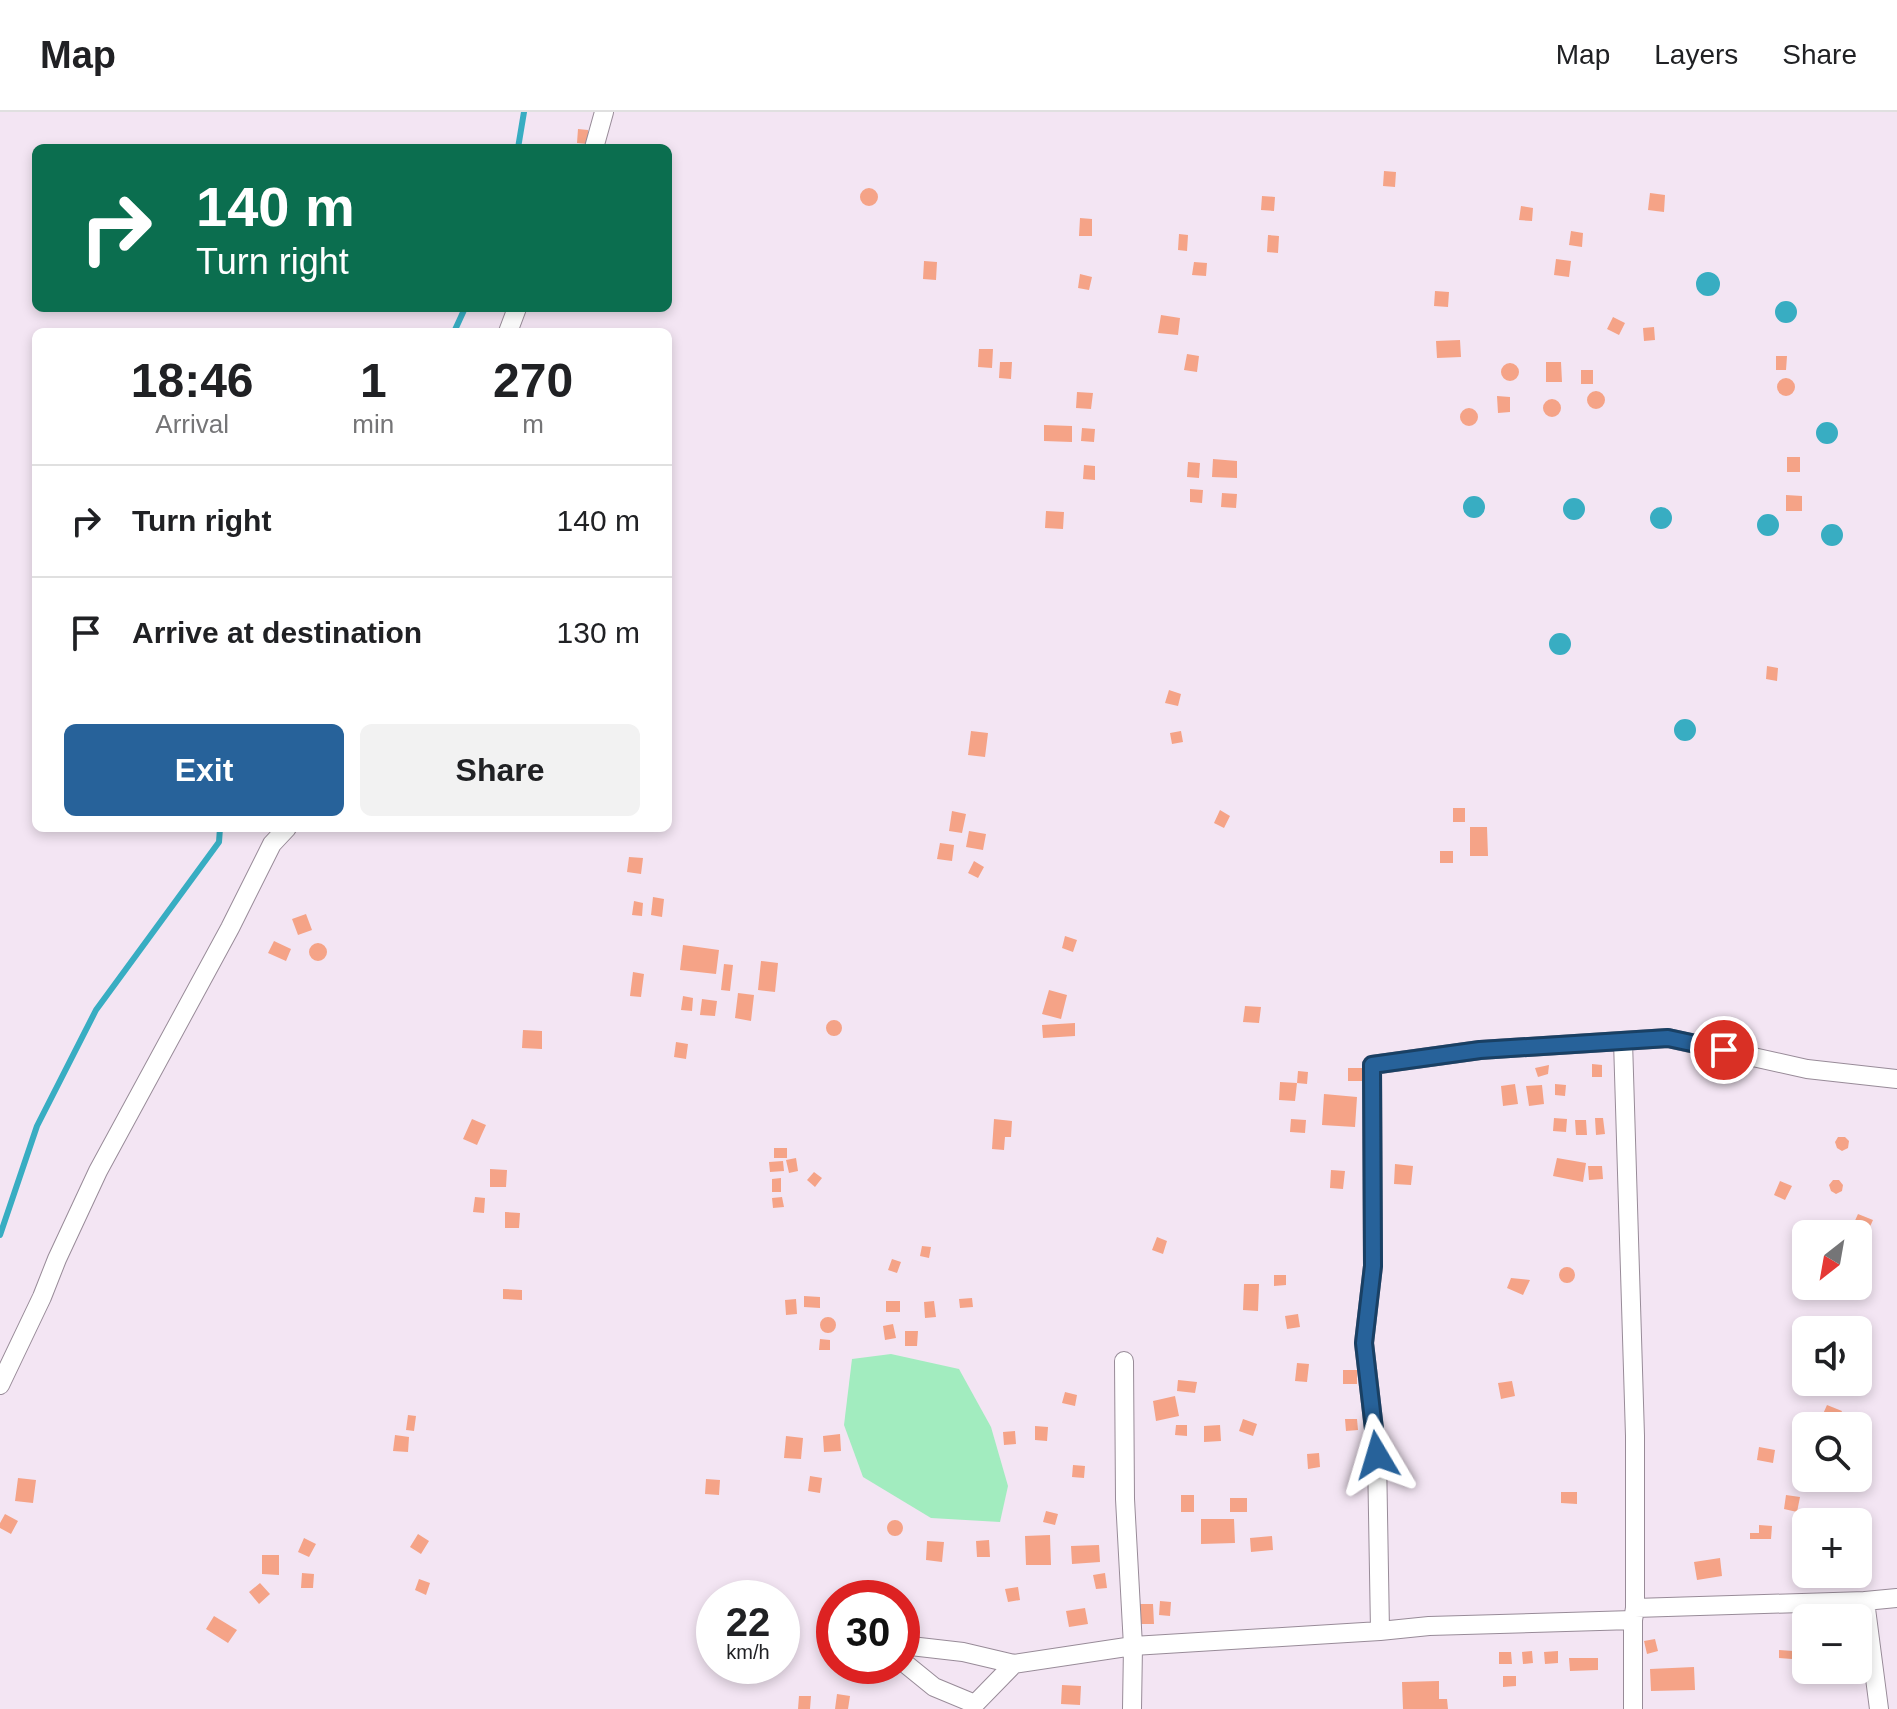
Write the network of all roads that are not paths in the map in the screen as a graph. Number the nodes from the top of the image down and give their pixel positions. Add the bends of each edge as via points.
1 (604, 112) edge
2 (595, 144) edge
3 (283, 832) edge
4 (1623, 1041) junction
5 (1897, 1079) edge
6 (1124, 1361) dead end
7 (0, 1385) edge
8 (1897, 1598) edge
9 (1865, 1601) junction
10 (1634, 1614) junction
11 (1380, 1631) junction
12 (1133, 1646) junction
13 (920, 1647) edge
14 (1014, 1664) junction
15 (920, 1676) edge
16 (1132, 1709) edge
17 (1633, 1709) edge
18 (1879, 1709) edge

1 - 2 street
3 - 7 street via 272,844 98,1171
4 - 5 street via 1668,1038 1807,1069
4 - 10 street via 1635,1436
4 - 11 street via 1480,1050 1372,1065 1373,1266 1364,1343 1377,1455
6 - 12 street
8 - 9 street
9 - 10 street
9 - 18 street
10 - 11 street
10 - 17 street
11 - 12 street
12 - 14 street
12 - 16 street
13 - 14 street
14 - 15 street via 975,1704

